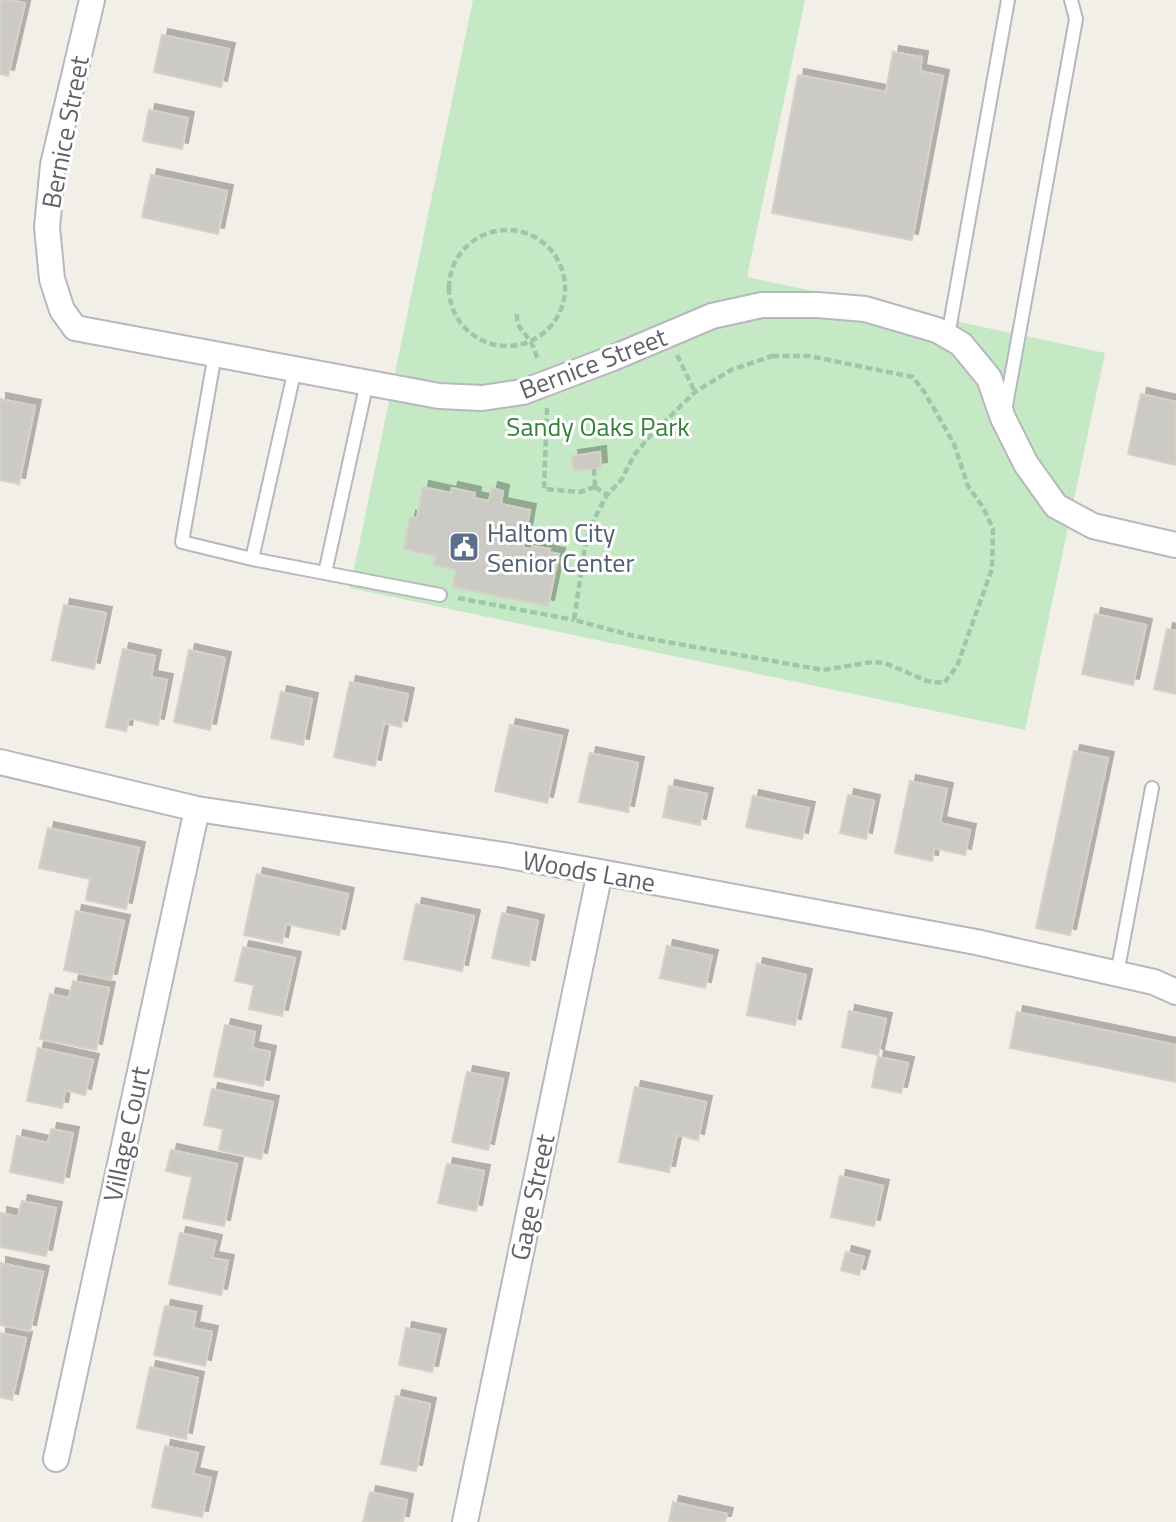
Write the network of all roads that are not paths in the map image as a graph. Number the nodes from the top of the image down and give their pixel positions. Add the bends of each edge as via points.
1 (92, 0) edge
2 (1008, 0) edge
3 (1070, 0) edge
4 (948, 337) junction
5 (215, 354) junction
6 (295, 369) junction
7 (367, 382) junction
8 (1003, 418) junction
9 (1176, 545) edge
10 (252, 559) junction
11 (325, 573) junction
12 (440, 595) road end
13 (0, 762) edge
14 (1152, 788) dead end
15 (197, 809) junction
16 (600, 872) junction
17 (1117, 974) junction
18 (1176, 992) edge
19 (56, 1459) dead end
20 (464, 1522) edge

1 - 5 street, Bernice Street via 53,165 47,227 52,279 62,310 75,328
2 - 4 lane
3 - 8 lane via 1076,19
4 - 7 street, Bernice Street via 865,309 762,304 712,316 523,393 482,398 439,396
4 - 8 street, Bernice Street via 961,344 989,378
5 - 6 street, Bernice Street
5 - 10 lane via 182,542
6 - 7 street, Bernice Street
6 - 10 lane
7 - 11 lane
8 - 9 street, Bernice Street via 1026,464 1056,506 1093,526
10 - 11 lane
11 - 12 lane
13 - 15 street, Woods Lane
14 - 17 lane
15 - 16 street, Woods Lane
15 - 19 street, Village Court
16 - 17 street, Woods Lane via 976,942
16 - 20 street, Gage Street
17 - 18 street, Woods Lane

